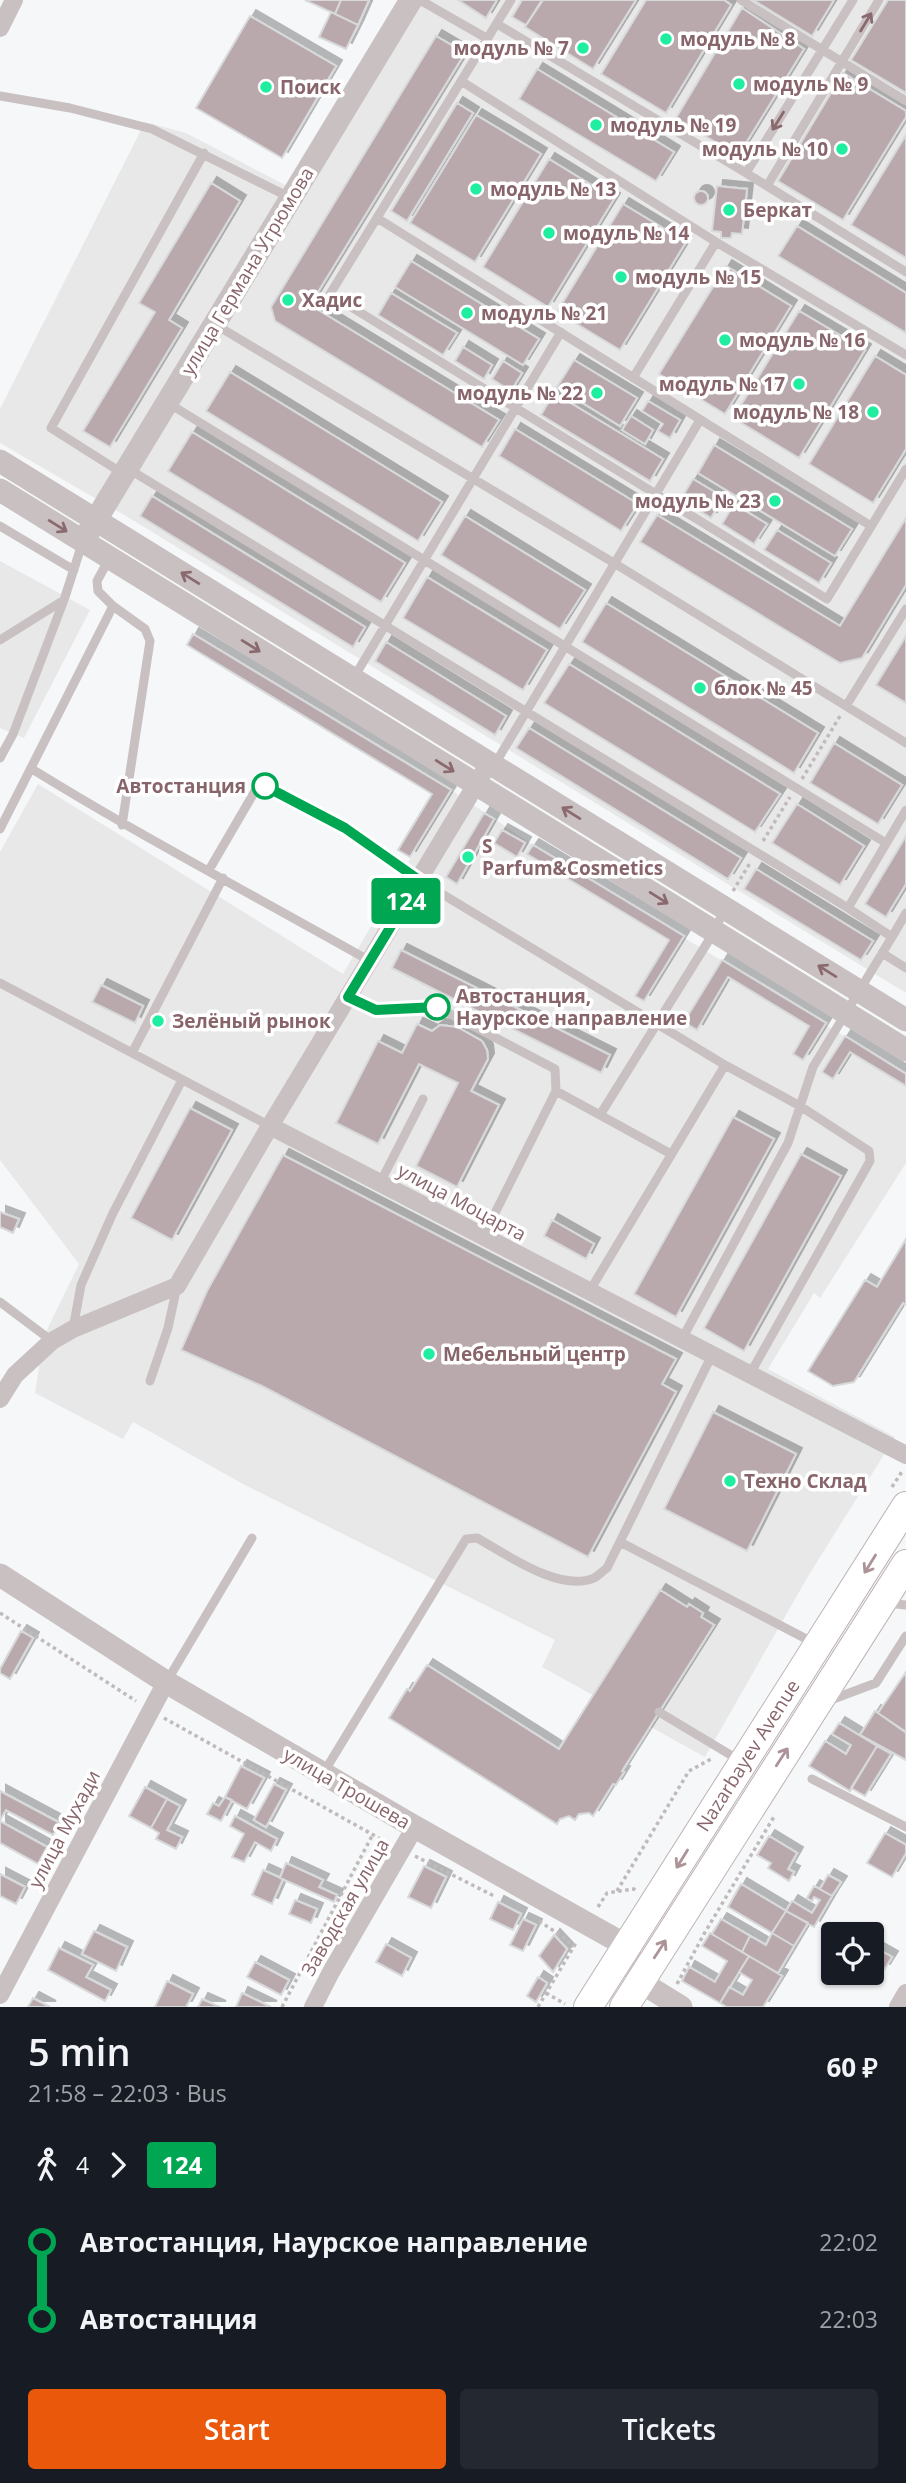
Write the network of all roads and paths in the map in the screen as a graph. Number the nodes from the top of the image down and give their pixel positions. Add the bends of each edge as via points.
1 (14, 0) edge
2 (411, 0) edge
3 (420, 0) edge
4 (511, 0) edge
5 (741, 0) edge
6 (853, 0) edge
7 (879, 0) edge
8 (497, 24) junction
9 (0, 28) edge
10 (488, 39) junction
11 (822, 49) junction
12 (842, 61) junction
13 (461, 82) junction
14 (0, 96) edge
15 (906, 101) edge
16 (204, 153) junction
17 (746, 173) junction
18 (767, 186) junction
19 (291, 198) junction
20 (377, 218) junction
21 (716, 242) junction
22 (906, 272) edge
23 (215, 324) junction
24 (561, 332) junction
25 (906, 355) edge
26 (633, 378) junction
27 (167, 402) junction
28 (515, 408) junction
29 (700, 419) junction
30 (0, 461) edge
31 (906, 469) edge
32 (124, 470) junction
33 (473, 478) junction
34 (0, 490) edge
35 (656, 495) junction
36 (95, 520) junction
37 (0, 526) edge
38 (871, 526) junction
39 (122, 537) junction
40 (83, 542) junction
41 (110, 558) junction
42 (424, 559) junction
43 (614, 563) junction
44 (74, 570) junction
45 (64, 600) junction
46 (113, 606) junction
47 (906, 609) edge
48 (385, 625) junction
49 (0, 640) edge
50 (565, 646) junction
51 (353, 679) junction
52 (846, 706) junction
53 (526, 712) junction
54 (906, 743) edge
55 (0, 758) edge
56 (492, 764) junction
57 (32, 769) junction
58 (476, 785) junction
59 (906, 810) edge
60 (122, 825) junction
61 (0, 829) edge
62 (886, 843) junction
63 (209, 870) junction
64 (223, 878) junction
65 (419, 880) junction
66 (725, 908) junction
67 (848, 908) junction
68 (906, 914) edge
69 (714, 932) junction
70 (892, 937) junction
71 (882, 953) junction
72 (370, 961) junction
73 (906, 968) edge
74 (0, 983) edge
75 (859, 991) junction
76 (348, 997) junction
77 (846, 1013) junction
78 (906, 1020) edge
79 (657, 1023) junction
80 (906, 1050) edge
81 (132, 1053) junction
82 (725, 1065) junction
83 (182, 1080) junction
84 (556, 1091) junction
85 (423, 1099) dead end
86 (800, 1106) junction
87 (600, 1115) junction
88 (270, 1126) junction
89 (671, 1154) junction
90 (380, 1183) junction
91 (483, 1237) junction
92 (177, 1286) junction
93 (589, 1292) junction
94 (0, 1302) edge
95 (73, 1329) junction
96 (682, 1339) junction
97 (52, 1341) junction
98 (712, 1354) junction
99 (750, 1374) junction
100 (150, 1381) dead end
101 (0, 1399) edge
102 (906, 1455) edge
103 (906, 1506) edge
104 (252, 1538) dead end
105 (620, 1542) junction
106 (906, 1564) edge
107 (0, 1575) edge
108 (894, 1604) edge
109 (0, 1612) edge
110 (906, 1636) edge
111 (818, 1645) junction
112 (166, 1682) junction
113 (815, 1707) junction
114 (151, 1711) junction
115 (659, 1712) dead end
116 (734, 1757) junction
117 (323, 1774) junction
118 (812, 1779) dead end
119 (780, 1806) dead end
120 (415, 1827) junction
121 (906, 1827) edge
122 (373, 1835) junction
123 (402, 1849) junction
124 (617, 1891) dead end
125 (501, 1900) dead end
126 (536, 1919) dead end
127 (627, 1946) junction
128 (573, 1947) dead end
129 (639, 1981) junction
130 (546, 1993) dead end
131 (906, 1993) edge
132 (0, 1995) edge
133 (675, 2003) edge
134 (282, 2007) edge
135 (313, 2007) edge
136 (570, 2007) edge
137 (588, 2007) edge
138 (624, 2007) edge
139 (898, 2007) edge

1 - 9 street
2 - 19 street, улица Германа Угрюмова
3 - 10 lane
4 - 8 lane
5 - 11 lane
6 - 11 lane
12 -> 7 lane
8 - 10 lane
8 - 17 lane
10 - 13 lane
11 - 12 lane
11 -> 17 lane
12 - 15 lane
12 - 18 lane
13 - 20 lane
13 - 21 lane
14 - 16 lane via 152,129
16 - 19 lane
16 - 32 lane via 51,428
17 - 18 lane
18 - 22 lane
19 - 23 street, улица Германа Угрюмова
20 - 24 lane
20 - 28 lane via 330,294
21 - 25 lane
21 - 26 lane
23 - 27 street, улица Германа Угрюмова
23 - 33 lane
24 - 26 lane
24 - 28 lane
26 - 29 lane
27 - 32 street, улица Германа Угрюмова
27 - 42 lane
28 - 33 lane
28 - 35 lane
29 - 35 lane
29 - 38 lane
30 - 36 street
31 - 38 lane
32 - 36 street, улица Германа Угрюмова
32 - 48 lane
33 - 42 lane
33 - 43 lane
34 -> 40 street
35 - 38 lane via 827,599
35 - 43 lane
36 - 39 street
36 - 40 street, улица Германа Угрюмова
37 - 44 lane
39 - 41 lane
51 -> 39 street
40 - 41 street
40 - 44 lane
41 - 46 lane via 97,581 98,591
41 -> 58 street
42 - 48 lane
42 - 50 lane
43 - 50 lane
43 - 52 lane
44 - 45 lane
45 - 49 lane
45 - 55 lane
46 - 57 lane
46 - 60 lane via 145,629 150,641
47 - 52 lane
48 - 51 lane
48 - 53 lane
50 - 53 lane
50 - 62 lane
51 - 56 street
52 - 54 lane
53 - 56 lane
53 - 67 lane
56 - 58 street
66 -> 56 street
57 - 60 lane
57 - 61 lane
58 - 65 street
58 -> 69 street
59 - 62 lane
60 - 63 lane
62 - 67 lane
63 - 64 lane
63 - 65 lane via 255,791 265,786 345,828
64 - 72 lane
64 - 81 lane
65 - 72 street
65 - 79 lane
66 - 69 lane
75 -> 66 street
67 - 70 lane
68 - 70 lane
69 - 77 street
69 - 79 lane
70 - 71 lane
71 - 73 lane
71 - 75 lane
72 - 76 street
74 - 81 lane, улица Моцарта
75 - 77 lane
75 - 78 street
76 - 84 lane via 376,1010 437,1007 555,1069
76 - 88 street
77 - 80 street
77 - 86 lane via 813,1067
79 - 82 lane
79 - 87 lane
81 - 83 lane, улица Моцарта
82 - 86 lane
82 - 89 lane
83 - 88 lane, улица Моцарта
83 - 95 lane via 80,1285
84 - 87 lane
84 - 91 lane
85 - 90 lane
86 - 96 lane via 788,1143
86 - 99 lane via 867,1148 871,1158
87 - 89 lane
88 - 90 street, улица Моцарта
88 - 92 street
89 - 93 lane
90 - 91 street, улица Моцарта
91 - 93 street, улица Моцарта
92 - 95 street
92 - 100 lane
93 - 96 street, улица Моцарта
94 - 97 lane
95 - 97 street
96 - 98 street, улица Моцарта
97 - 101 street via 15,1375
98 - 99 street, улица Моцарта
98 - 105 lane
99 - 102 street, улица Моцарта
103 -> 111 main road, Nazarbayev Avenue
104 - 112 lane
105 - 111 lane
105 - 117 lane via 607,1568 595,1578 581,1581 545,1575 477,1538 466,1539
106 - 108 main road, Nazarbayev Avenue
107 - 112 street, улица Трошева
108 - 113 main road, Nazarbayev Avenue
109 - 114 path
110 - 113 lane via 876,1683
111 - 116 main road, Nazarbayev Avenue
112 - 114 street, улица Мухади
112 - 117 street, улица Трошева
129 -> 113 main road, Nazarbayev Avenue
114 - 122 path
114 - 132 street, улица Мухади
115 - 116 lane
116 - 124 path via 689,1771
116 -> 127 main road, Nazarbayev Avenue
117 - 120 street, улица Трошева
118 - 121 lane
119 - 133 path via 704,1934
120 - 123 street, Заводская улица
120 - 127 street, улица Трошева
122 - 123 path
122 - 134 path
123 - 125 path
123 - 135 street, Заводская улица
126 - 128 path
127 - 129 street
127 - 137 main road, Nazarbayev Avenue
129 - 133 street
129 - 138 main road, Nazarbayev Avenue
130 - 136 path
131 - 139 street

